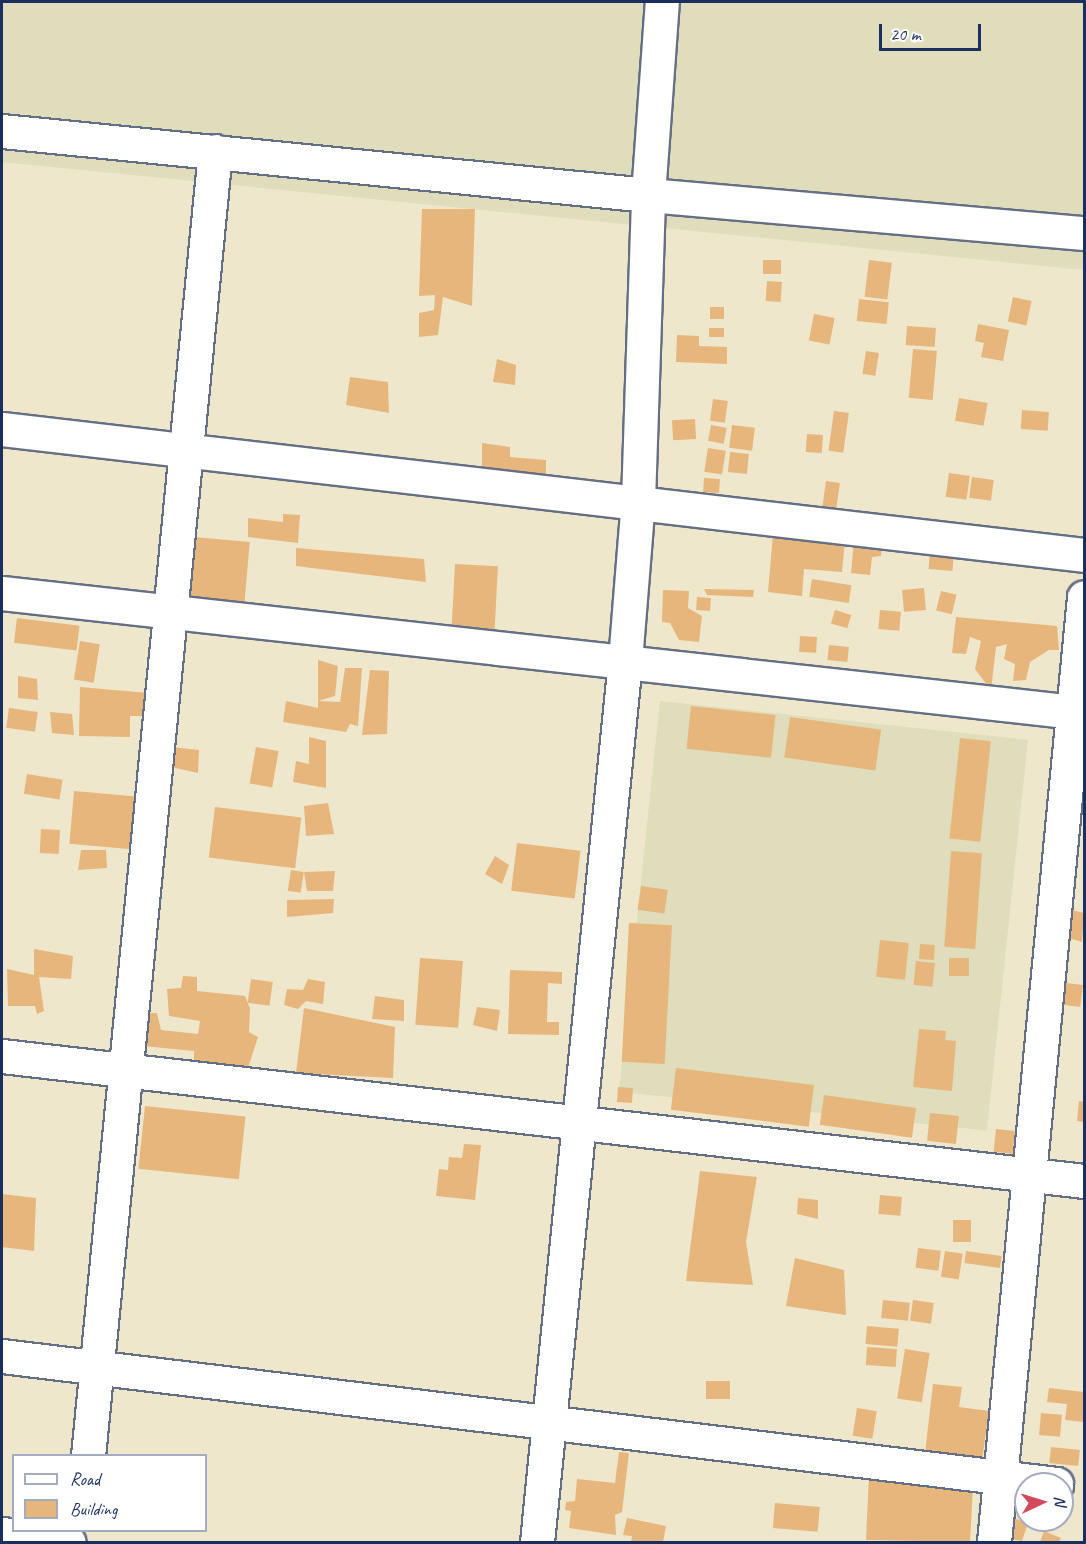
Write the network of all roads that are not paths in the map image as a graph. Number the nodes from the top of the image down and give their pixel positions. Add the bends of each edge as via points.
1 (662, 2) edge
2 (2, 131) edge
3 (215, 151) junction
4 (648, 195) junction
5 (1084, 233) edge
6 (2, 429) edge
7 (188, 450) junction
8 (638, 501) junction
9 (1084, 555) edge
10 (2, 593) edge
11 (1084, 597) edge
12 (173, 613) junction
13 (625, 661) junction
14 (1078, 712) edge
15 (2, 1056) edge
16 (125, 1071) junction
17 (580, 1125) junction
18 (1028, 1174) junction
19 (1084, 1180) edge
20 (2, 1356) edge
21 (97, 1367) junction
22 (549, 1425) junction
23 (88, 1454) edge
24 (1000, 1478) junction
25 (1014, 1480) edge
26 (2, 1534) edge
27 (69, 1542) edge
28 (537, 1542) edge
29 (994, 1542) edge

1 - 4 street
2 - 3 street
3 - 4 street
3 - 7 street
4 - 5 street
4 - 8 street
6 - 7 street
7 - 8 street
7 - 12 street
8 - 9 street
8 - 13 street
10 - 12 street
11 - 14 street
12 - 13 street
12 - 16 street
13 - 14 street
13 - 17 street
14 - 18 street
15 - 16 street
16 - 17 street
16 - 21 street
17 - 18 street
17 - 22 street
18 - 19 street
18 - 24 street
20 - 21 street
21 - 22 street
21 - 23 street
22 - 24 street
22 - 28 street
24 - 25 street
24 - 29 street
26 - 27 street

